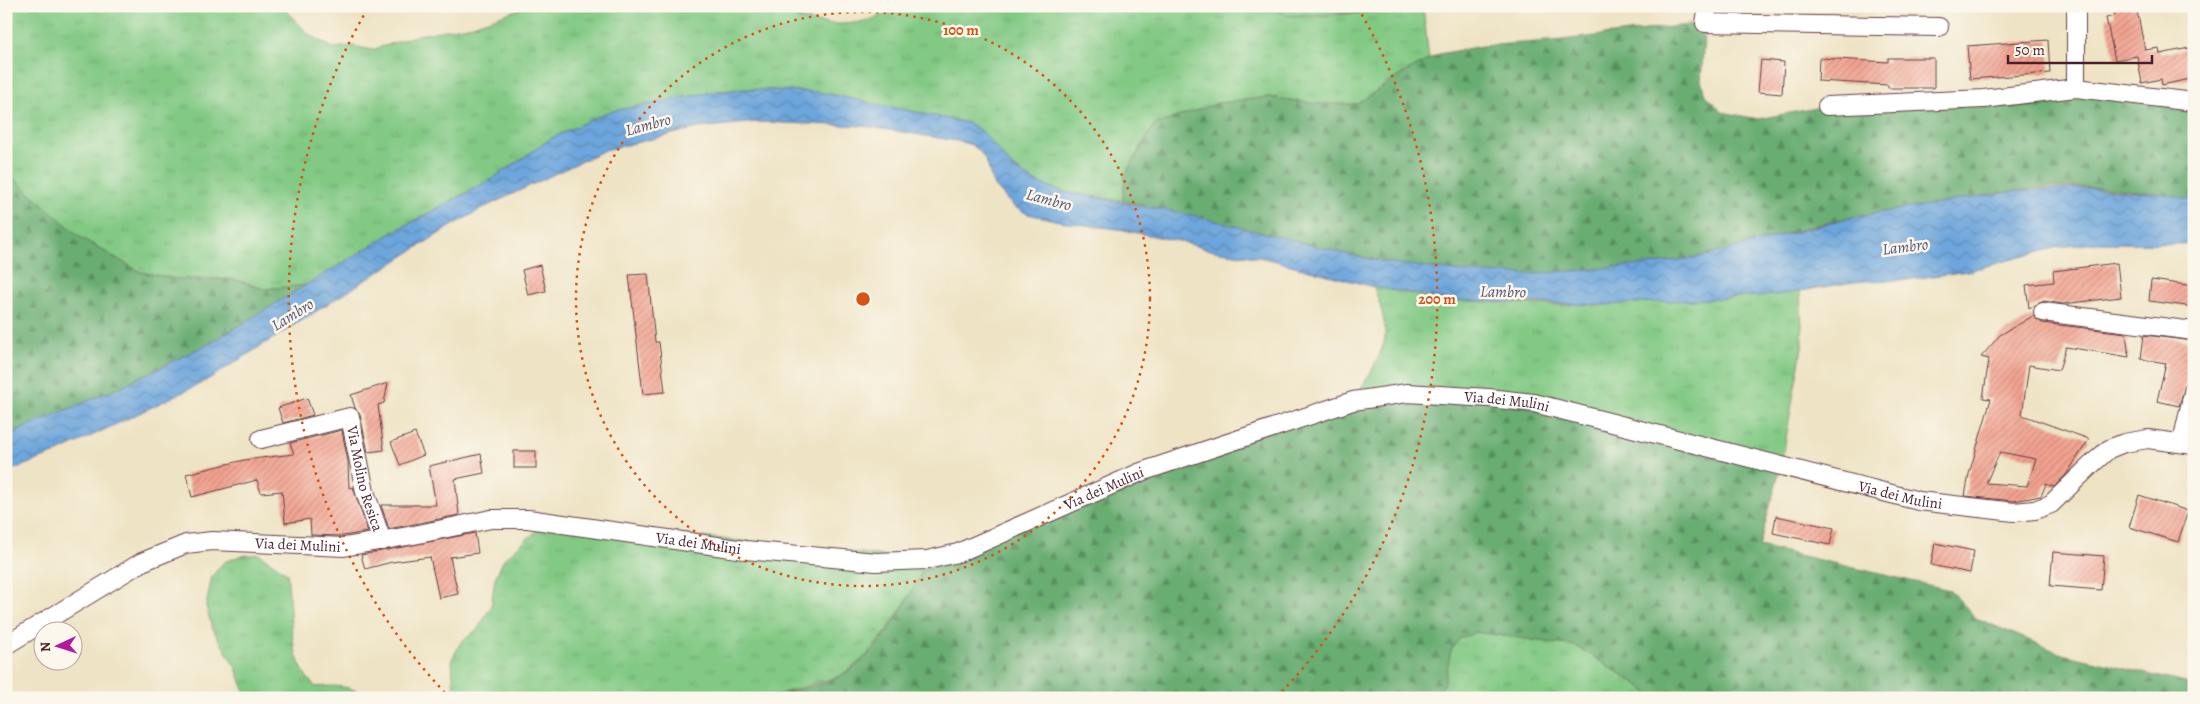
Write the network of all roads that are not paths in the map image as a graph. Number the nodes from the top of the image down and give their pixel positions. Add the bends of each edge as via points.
1 (2076, 6) edge
2 (1706, 15) edge
3 (1939, 27) dead end
4 (2076, 88) junction
5 (2194, 102) edge
6 (1827, 106) dead end
7 (2043, 312) dead end
8 (2194, 331) edge
9 (2194, 388) edge
10 (261, 439) dead end
11 (2188, 443) edge
12 (382, 541) junction
13 (6, 645) edge

1 - 4 street
2 - 3 street
4 - 5 street
4 - 6 street via 1984,98
7 - 8 street
9 - 11 street
10 - 12 street, Via Molino Resica via 350,417 365,492
11 - 12 street, Via dei Mulini via 2148,439 2117,446 2092,464 2051,504 2014,512 1919,500 1534,403 1407,393 1353,401 1141,472 958,552 927,560 876,562 746,550 528,519 491,519
12 - 13 street, Via dei Mulini via 344,547 212,541 186,544 142,562

